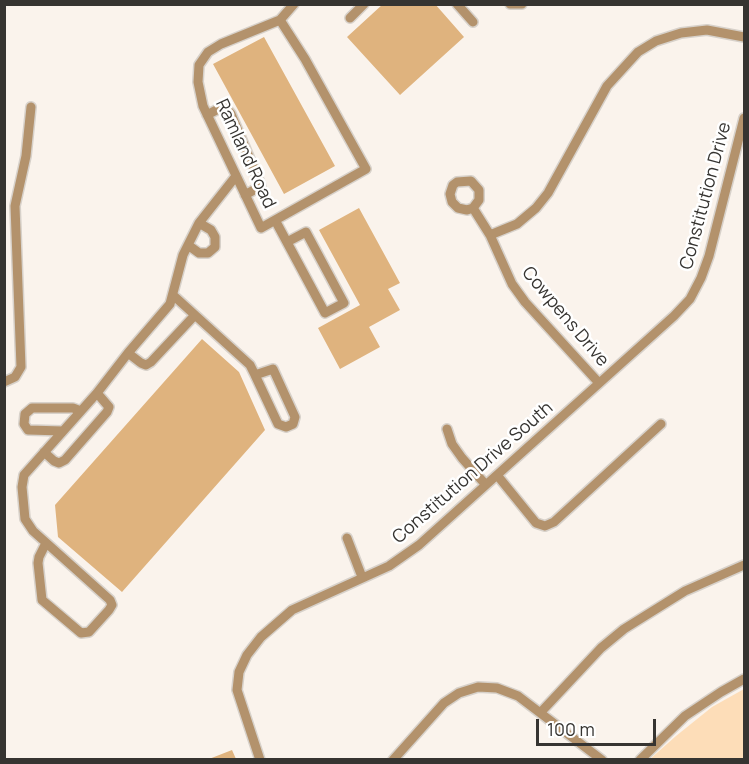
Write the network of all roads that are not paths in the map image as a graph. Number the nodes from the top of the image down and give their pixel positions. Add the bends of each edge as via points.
1 (294, 4) edge
2 (364, 4) edge
3 (457, 4) edge
4 (510, 4) edge
5 (522, 4) edge
6 (350, 18) dead end
7 (280, 20) junction
8 (473, 22) dead end
9 (744, 37) edge
10 (31, 107) dead end
11 (207, 115) junction
12 (744, 118) edge
13 (740, 151) edge
14 (236, 176) junction
15 (245, 195) junction
16 (473, 208) dead end
17 (275, 220) junction
18 (199, 223) junction
19 (490, 235) junction
20 (287, 242) junction
21 (188, 245) junction
22 (174, 296) junction
23 (195, 315) junction
24 (128, 353) junction
25 (255, 375) junction
26 (4, 382) edge
27 (599, 383) junction
28 (97, 393) junction
29 (571, 409) joint
30 (81, 411) junction
31 (661, 424) dead end
32 (447, 429) dead end
33 (63, 431) junction
34 (44, 452) junction
35 (497, 475) junction
36 (486, 485) junction
37 (347, 538) dead end
38 (46, 543) junction
39 (744, 565) edge
40 (362, 577) junction
41 (744, 679) edge
42 (541, 712) junction
43 (260, 759) edge
44 (393, 759) edge
45 (602, 759) edge
46 (640, 759) edge

1 - 7 street, Ramland Road
2 - 6 street
3 - 8 street
4 - 5 street
7 - 11 street, Ramland Road via 208,52 199,65 198,82
7 - 17 street via 366,169
9 - 19 street via 707,30 681,33 638,52 607,86 548,194 517,224
10 - 26 street via 15,206 21,367 15,377
11 - 14 street, Ramland Road
11 - 15 street via 222,107 231,114 261,186
12 - 13 street, Constitution Drive
13 - 27 street, Constitution Drive via 709,256 690,299
14 - 15 street, Ramland Road
14 - 18 street
15 - 17 street, Ramland Road via 261,228
16 - 19 street, Cowpens Drive
17 - 20 street
18 - 21 street
18 - 21 street via 211,230 215,247 208,253 199,253
19 - 27 street, Cowpens Drive via 512,284 525,302
20 - 20 street via 325,313 344,303 306,232
21 - 22 street
22 - 23 street
22 - 24 street
23 - 24 street via 146,365
23 - 25 street via 250,365
24 - 28 street
25 - 25 street via 278,424 293,424 295,417 273,369
27 - 29 street, Constitution Drive
28 - 30 street
28 - 34 street via 109,407 65,460 59,463
29 - 35 street, Constitution Drive South
30 - 33 street
30 - 33 street via 32,408 24,414 28,430
31 - 35 street via 545,526 536,523
32 - 36 street via 452,444
33 - 34 street
34 - 38 street via 24,475 22,487 25,519
35 - 36 street, Constitution Drive South
36 - 40 street, Constitution Drive South via 403,557
37 - 40 street
38 - 38 street via 110,600 109,610 89,632 81,633 42,600 38,563
39 - 42 street via 685,591 624,629
40 - 43 street, Constitution Drive South via 292,610 247,655 239,672 237,690
41 - 46 street via 686,716
42 - 44 street via 518,696 497,688 478,687 459,693 444,703
42 - 45 street

